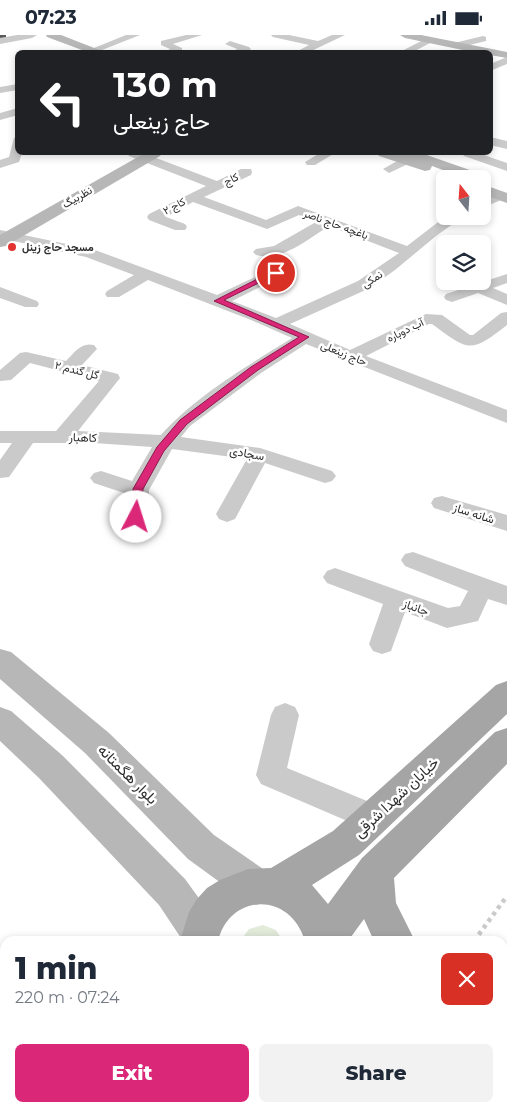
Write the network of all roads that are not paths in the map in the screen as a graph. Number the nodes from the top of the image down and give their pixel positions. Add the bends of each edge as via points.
1 (32, 35) edge
2 (51, 35) edge
3 (135, 35) edge
4 (198, 35) edge
5 (276, 35) edge
6 (340, 35) edge
7 (411, 35) edge
8 (483, 39) dead end
9 (428, 40) junction
10 (0, 41) edge
11 (230, 44) dead end
12 (318, 44) junction
13 (257, 45) dead end
14 (457, 45) junction
15 (73, 50) edge
16 (95, 50) edge
17 (100, 50) edge
18 (179, 50) edge
19 (239, 50) edge
20 (244, 50) edge
21 (305, 50) edge
22 (408, 50) edge
23 (482, 50) edge
24 (493, 52) edge
25 (507, 55) edge
26 (507, 60) edge
27 (493, 67) edge
28 (15, 88) edge
29 (0, 90) edge
30 (15, 112) edge
31 (0, 117) edge
32 (493, 142) edge
33 (507, 145) edge
34 (16, 155) edge
35 (142, 155) edge
36 (146, 155) edge
37 (325, 155) edge
38 (474, 155) edge
39 (407, 156) edge
40 (311, 162) dead end
41 (0, 164) edge
42 (507, 167) edge
43 (389, 169) dead end
44 (437, 170) edge
45 (453, 170) edge
46 (246, 173) dead end
47 (491, 185) edge
48 (217, 186) junction
49 (491, 191) edge
50 (505, 194) edge
51 (192, 197) junction
52 (491, 200) edge
53 (328, 221) junction
54 (441, 225) edge
55 (180, 227) dead end
56 (3, 238) edge
57 (408, 251) junction
58 (261, 252) dead end
59 (276, 273) dead end
60 (147, 274) junction
61 (506, 278) dead end
62 (491, 283) edge
63 (470, 290) edge
64 (485, 290) edge
65 (0, 292) edge
66 (113, 294) dead end
67 (452, 297) dead end
68 (507, 300) edge
69 (218, 301) junction
70 (31, 304) dead end
71 (507, 317) edge
72 (277, 324) junction
73 (305, 337) junction
74 (88, 349) dead end
75 (352, 357) junction
76 (70, 368) junction
77 (4, 376) dead end
78 (507, 417) edge
79 (0, 437) edge
80 (27, 437) junction
81 (62, 437) junction
82 (167, 441) junction
83 (260, 454) junction
84 (2, 472) dead end
85 (326, 476) dead end
86 (101, 478) dead end
87 (138, 489) junction
88 (442, 503) dead end
89 (227, 514) dead end
90 (136, 517) dead end
91 (507, 523) edge
92 (414, 560) dead end
93 (335, 577) dead end
94 (482, 586) junction
95 (507, 596) edge
96 (397, 600) junction
97 (382, 644) dead end
98 (0, 661) edge
99 (507, 694) edge
100 (284, 715) dead end
101 (0, 721) edge
102 (507, 742) edge
103 (373, 818) junction
104 (375, 871) junction
105 (265, 886) junction
106 (198, 936) edge
107 (199, 936) edge
108 (323, 936) edge
109 (329, 936) edge
110 (392, 936) edge

1 - 10 street
1 - 15 main road
2 - 16 main road
3 - 17 street
4 - 18 street via 164,43
5 - 12 street
6 - 12 street
7 - 9 main road
8 - 14 street
9 - 14 main road
9 - 22 street
11 - 19 street
12 - 21 street
13 - 20 street
14 - 23 main road
24 - 25 main road
26 - 27 street
28 - 29 street
30 - 31 street
32 - 33 street
34 - 41 street via 16,159
35 - 56 main road, نظربیگ
36 - 48 street
37 - 40 street
38 - 42 street
39 - 43 street
39 - 44 main road
39 - 45 main road
46 - 48 street, کاج
47 - 50 main road
48 - 51 street
49 - 50 main road
50 - 52 street
51 - 53 street, باغچه حاج ناصر via 267,225 298,210
51 - 55 street, کاج ۲ via 154,217
53 - 57 street, باغچه حاج ناصر
53 - 58 street via 278,250
54 - 57 street, نمکی
56 - 60 street, حاج زینعلی via 90,253
57 - 72 street, نمکی via 390,267 352,291
59 - 69 street
60 - 66 street
60 - 69 street, حاج زینعلی
61 - 62 street
63 - 67 street
64 - 68 street
65 - 70 street
69 - 72 street, حاج زینعلی
71 - 75 street, آب دوباره via 477,340 466,340 436,319 426,319
72 - 73 street, حاج زینعلی
73 - 75 street, حاج زینعلی
73 - 82 street via 223,391 183,422
74 - 76 street
75 - 78 street, حاج زینعلی
76 - 77 street, گل گندم ۲ via 26,357
76 - 81 street, گل گندم ۲ via 111,378
79 - 80 street, کاهبار
80 - 81 street, کاهبار
80 - 84 street
81 - 82 street, کاهبار
82 - 83 street, سجادی
82 - 87 street
83 - 85 street, سجادی
83 - 89 street
86 - 87 street
87 - 90 street
88 - 91 street, شانه ساز via 478,525
92 - 94 street
93 - 96 street, جانباز
94 - 95 street
94 - 96 street, جانباز via 469,614 447,618
96 - 97 street
98 - 105 main road, بلوار هگمتانه via 97,743 201,847
99 - 103 main road, خیابان شهدا شرقی
100 - 103 street via 271,775
101 - 106 main road via 51,767 172,892
102 - 104 main road
103 - 105 main road, خیابان شهدا شرقی via 346,843
104 - 109 main road
104 - 110 main road via 377,905
105 - 107 main road, خیابان شهدا شرقی via 238,890 221,900 208,915
105 - 108 main road via 293,894 308,906

